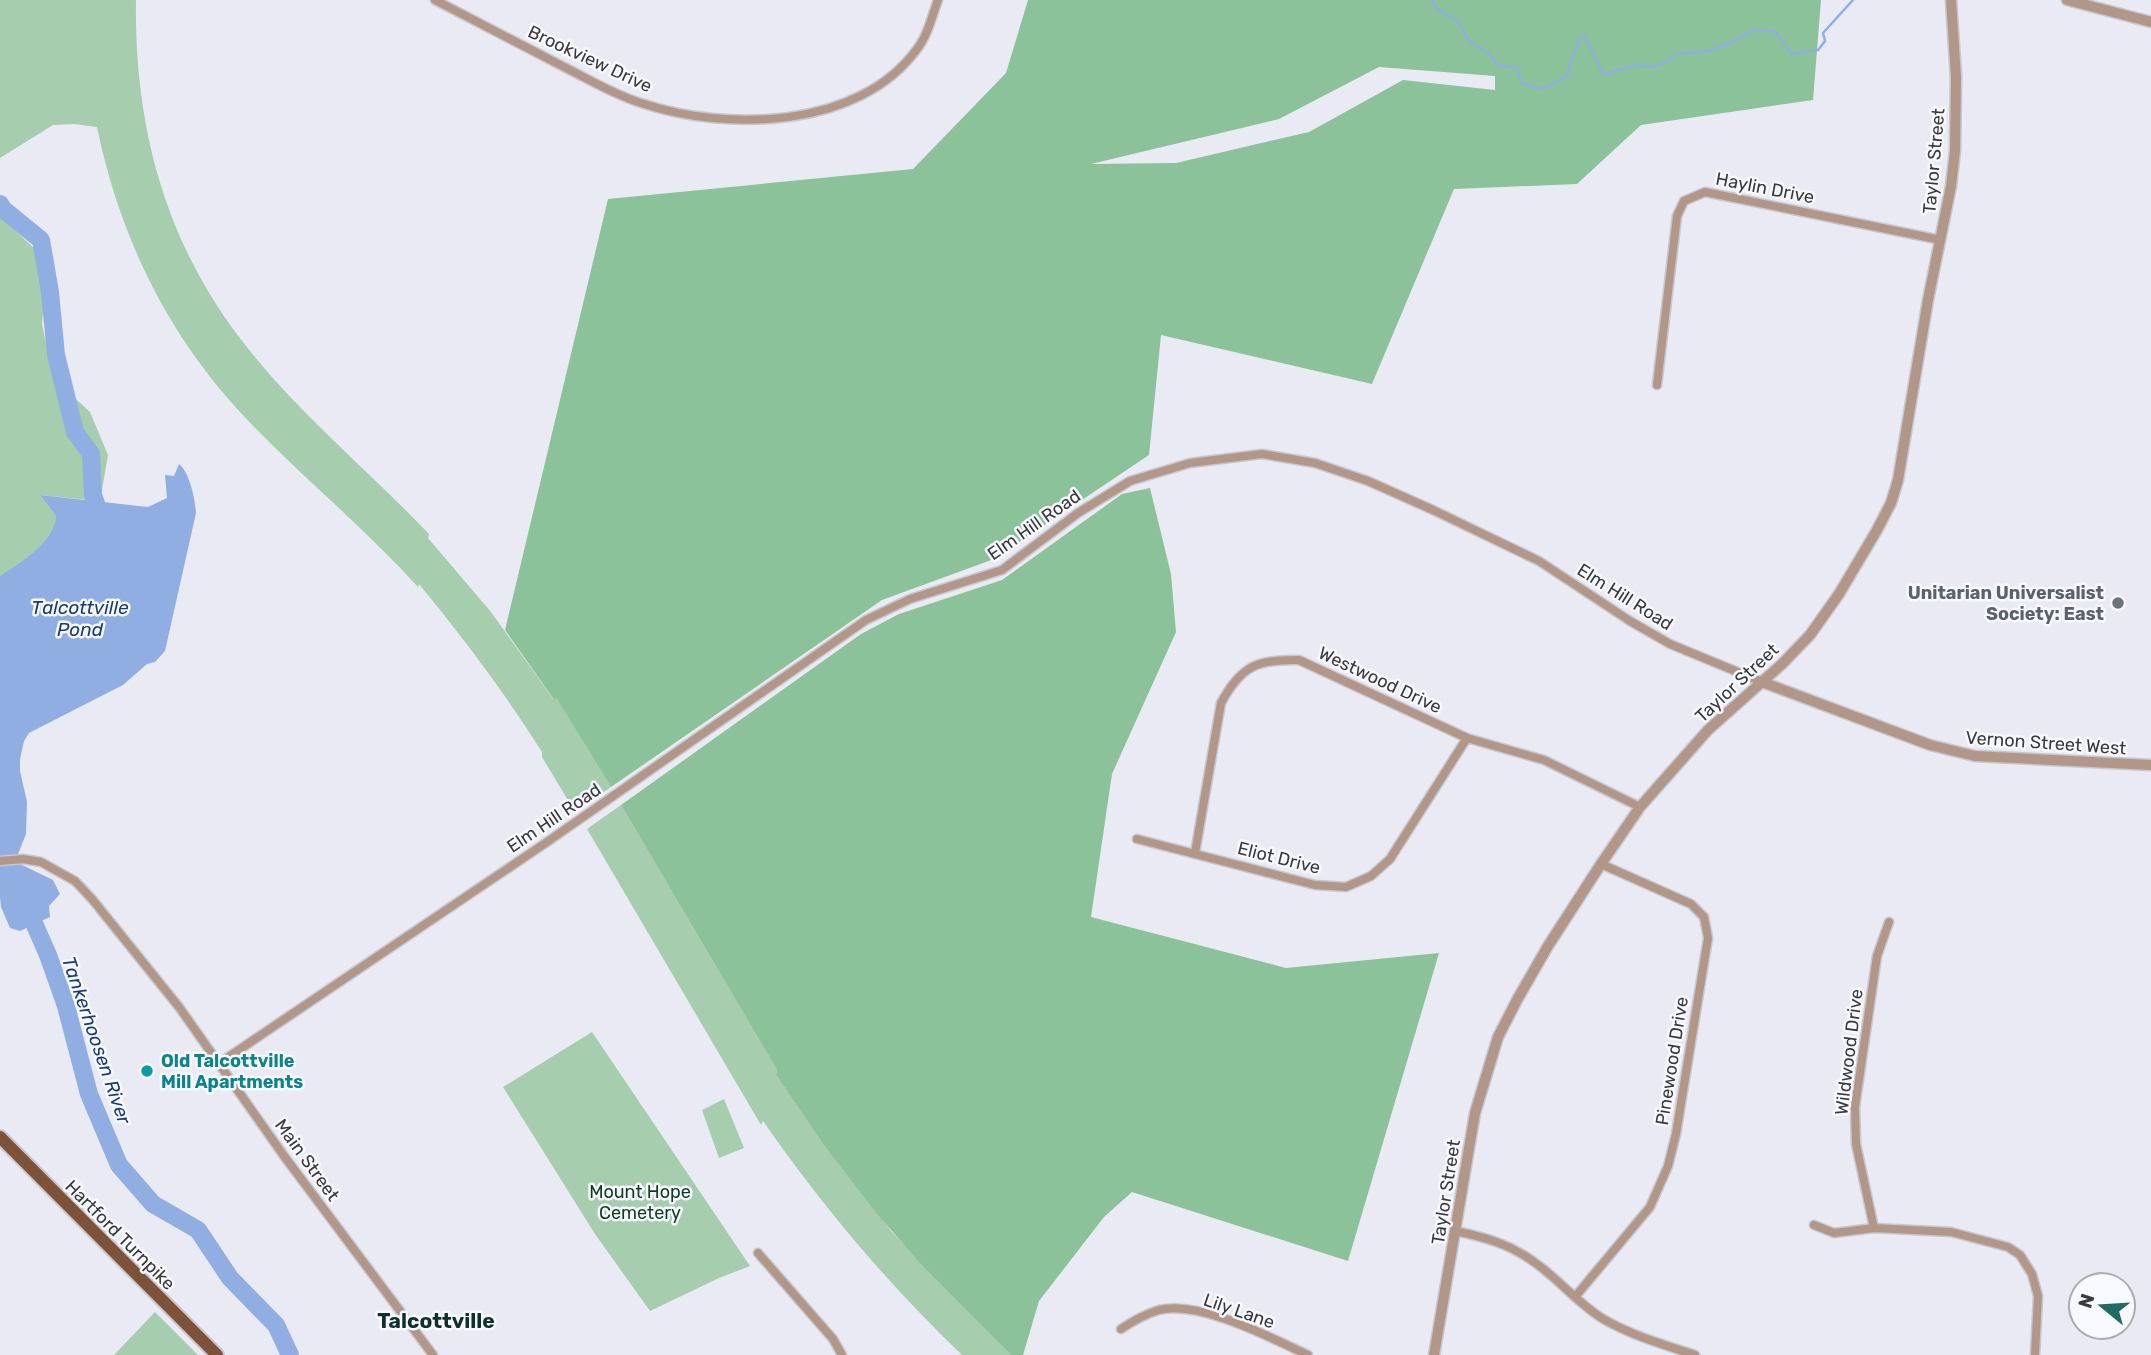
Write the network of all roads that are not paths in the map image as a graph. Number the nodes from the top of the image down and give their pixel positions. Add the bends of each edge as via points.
1 (435, 0) edge
2 (938, 0) edge
3 (1951, 0) edge
4 (2067, 0) edge
5 (2151, 22) edge
6 (1941, 240) junction
7 (1657, 385) dead end
8 (1762, 682) junction
9 (1862, 719) joint
10 (1467, 738) junction
11 (2151, 765) edge
12 (1640, 807) junction
13 (1137, 839) dead end
14 (1195, 853) junction
15 (0, 860) edge
16 (1601, 864) junction
17 (1889, 922) dead end
18 (218, 1064) junction
19 (0, 1137) edge
20 (1814, 1225) dead end
21 (1874, 1228) junction
22 (1455, 1231) junction
23 (758, 1253) dead end
24 (1576, 1297) junction
25 (1121, 1329) dead end
26 (216, 1355) edge
27 (433, 1355) edge
28 (842, 1355) edge
29 (1308, 1355) edge
30 (1434, 1355) edge
31 (1695, 1355) edge
32 (2035, 1355) edge

1 - 2 street, Brookview Drive via 640,103 747,121 815,112 870,91 918,48
3 - 6 street, Taylor Street via 1955,150
4 - 5 street
6 - 7 street, Haylin Drive via 1705,192 1685,201 1677,216
6 - 8 street, Taylor Street via 1891,503 1810,635
8 - 9 street, Elm Hill Road
8 - 12 street, Taylor Street via 1708,730
8 - 18 street, Elm Hill Road via 1670,644 1539,561 1368,481 1315,463 1262,454 1190,463 1130,481 1105,495 1002,570 910,599 866,620
9 - 11 street, Vernon Street West via 1930,746 1975,756
10 - 12 street, Westwood Drive via 1544,760
10 - 14 street, Eliot Drive via 1390,859 1371,876 1346,887 1315,886
10 - 14 street, Westwood Drive via 1299,660 1272,659 1252,666 1233,681 1221,703
12 - 16 street, Taylor Street
13 - 14 street, Eliot Drive
15 - 18 street, Main Street via 41,862 75,881 179,1007
16 - 22 street, Taylor Street via 1548,946 1498,1037 1475,1113
16 - 24 street, Pinewood Drive via 1691,904 1704,917 1708,938 1668,1166 1650,1207
17 - 21 street, Wildwood Drive via 1877,956 1855,1107 1856,1144
18 - 27 street, Main Street
19 - 26 main road, Hartford Turnpike
20 - 21 street via 1834,1233
21 - 32 street via 1951,1232 2008,1247 2020,1255 2038,1296
22 - 24 street via 1513,1248
22 - 30 street, Taylor Street
23 - 28 street via 834,1339
24 - 31 street via 1614,1325
25 - 29 street, Lily Lane via 1143,1315 1180,1309 1245,1326

